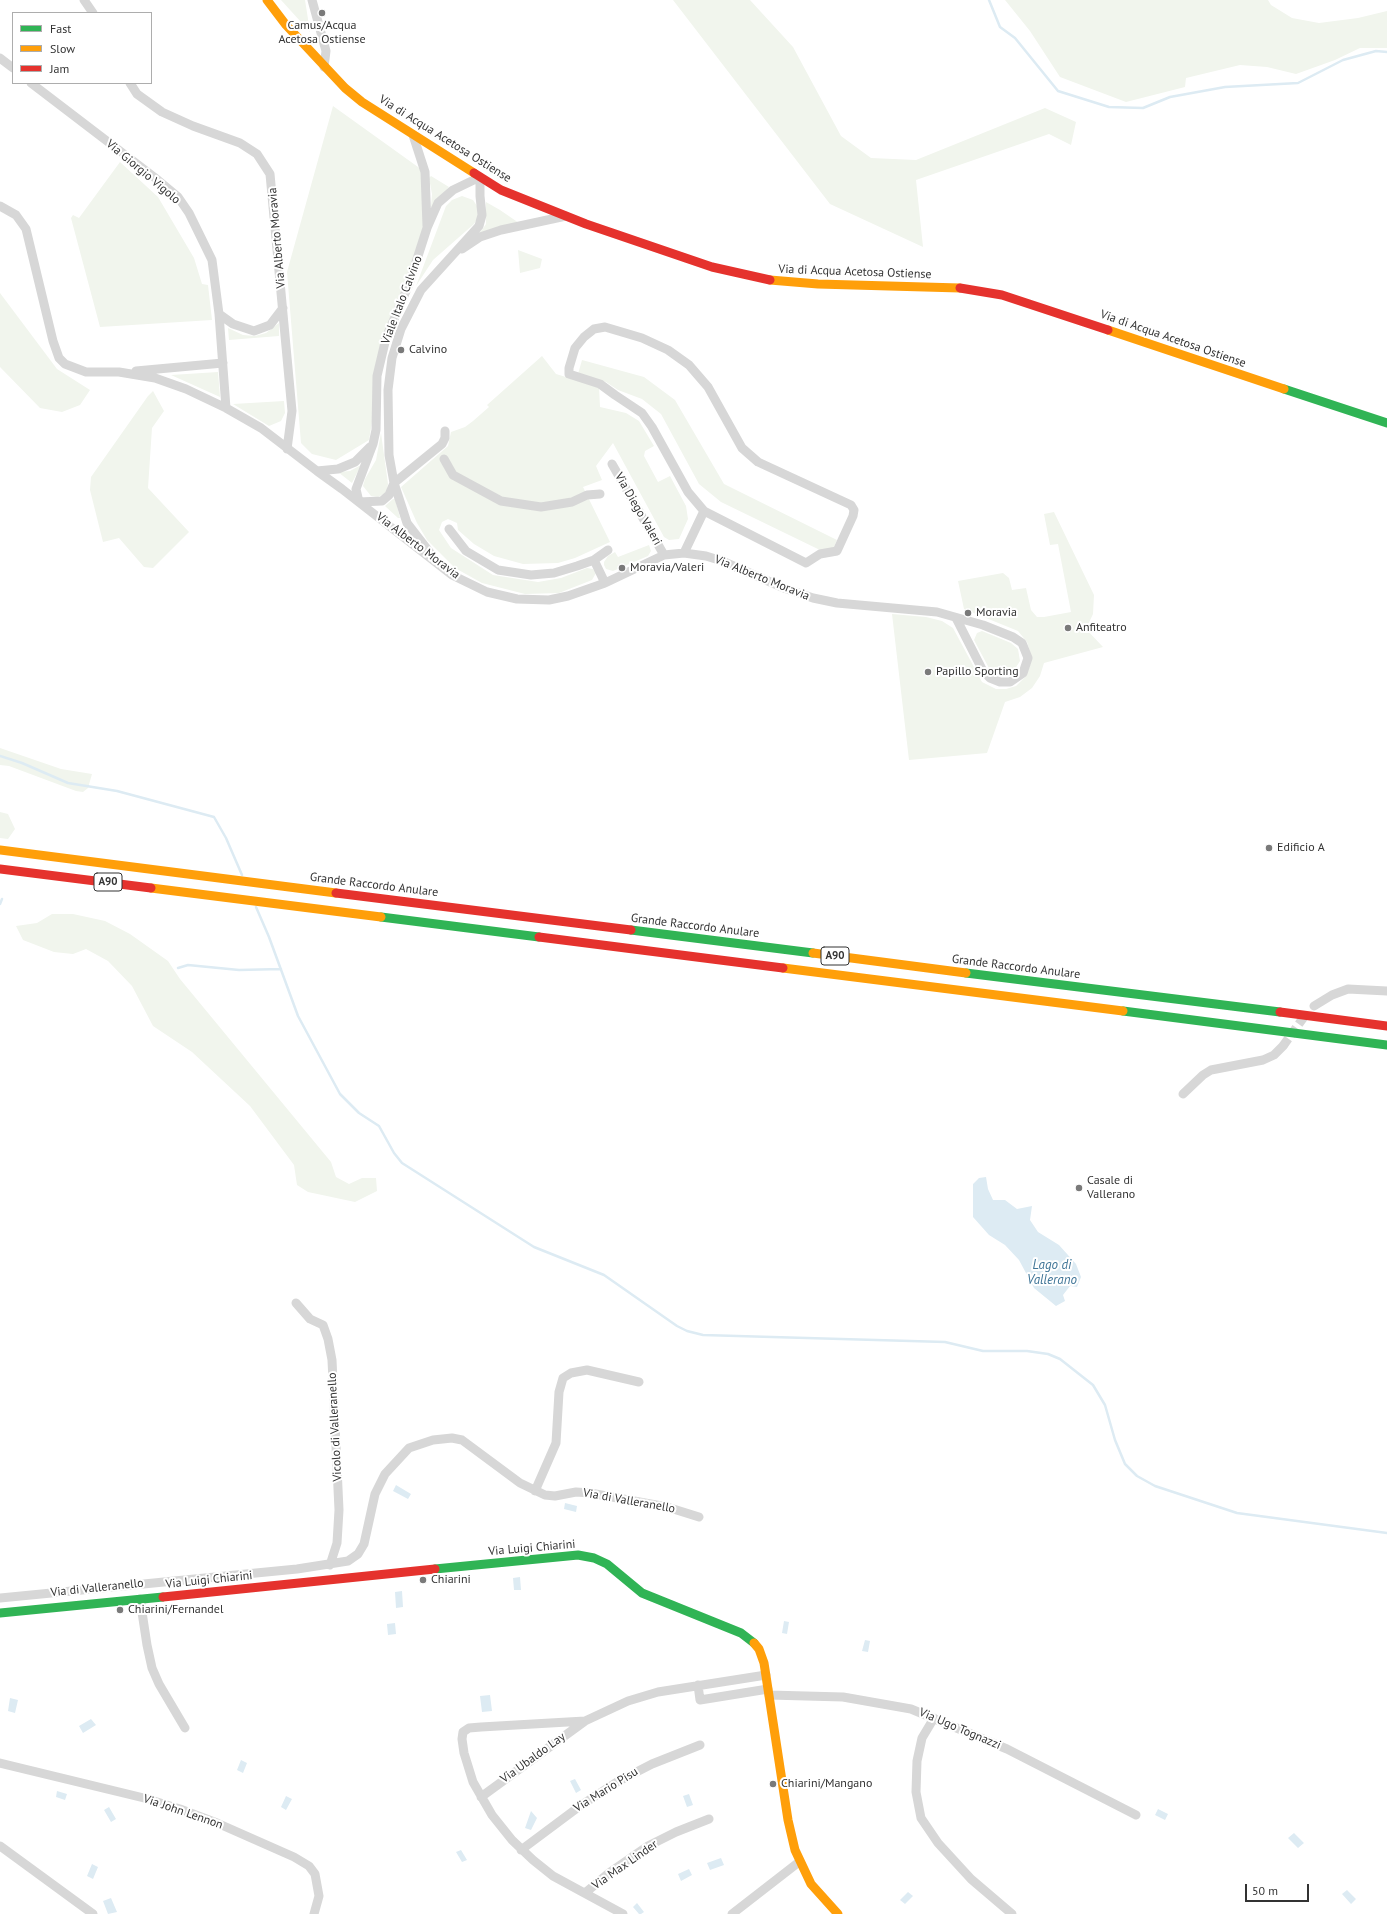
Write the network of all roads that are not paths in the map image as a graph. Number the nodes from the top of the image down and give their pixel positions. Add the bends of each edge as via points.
1 (84, 0) edge
2 (267, 0) edge
3 (312, 0) edge
4 (92, 12) edge
5 (0, 58) edge
6 (12, 67) edge
7 (324, 67) junction
8 (33, 84) edge
9 (131, 84) edge
10 (414, 135) junction
11 (480, 177) junction
12 (0, 206) edge
13 (566, 216) junction
14 (427, 228) junction
15 (450, 258) junction
16 (283, 308) junction
17 (219, 314) junction
18 (223, 363) junction
19 (119, 372) junction
20 (226, 408) junction
21 (1387, 423) edge
22 (445, 431) dead end
23 (373, 444) junction
24 (287, 449) junction
25 (444, 459) dead end
26 (612, 464) dead end
27 (317, 472) junction
28 (394, 483) junction
29 (600, 494) dead end
30 (360, 502) junction
31 (704, 511) junction
32 (449, 529) dead end
33 (608, 550) dead end
34 (684, 553) junction
35 (664, 555) junction
36 (594, 560) junction
37 (438, 563) junction
38 (605, 583) junction
39 (956, 618) junction
40 (0, 850) edge
41 (0, 869) edge
42 (1387, 991) edge
43 (1314, 1006) tunnel mouth
44 (1339, 1020) junction
45 (1387, 1021) edge
46 (1387, 1026) edge
47 (1387, 1045) edge
48 (1283, 1046) tunnel mouth
49 (1183, 1094) dead end
50 (296, 1303) dead end
51 (639, 1382) dead end
52 (535, 1491) junction
53 (699, 1517) dead end
54 (330, 1565) junction
55 (0, 1598) edge
56 (140, 1599) junction
57 (0, 1613) edge
58 (766, 1675) junction
59 (698, 1685) junction
60 (768, 1692) junction
61 (934, 1718) junction
62 (585, 1720) junction
63 (185, 1728) dead end
64 (700, 1745) dead end
65 (0, 1763) edge
66 (481, 1796) junction
67 (1136, 1815) dead end
68 (709, 1819) dead end
69 (0, 1846) edge
70 (521, 1850) junction
71 (799, 1862) junction
72 (585, 1893) junction
73 (93, 1914) edge
74 (314, 1914) edge
75 (623, 1914) edge
76 (732, 1914) edge
77 (838, 1914) edge
78 (1012, 1914) edge

1 - 4 street
2 - 7 main road, Via di Acqua Acetosa Ostiense
3 - 7 street via 326,51
5 - 6 street
7 - 10 main road, Via di Acqua Acetosa Ostiense via 362,102
8 - 17 street, Via Giorgio Vigolo via 178,197 189,213 212,260
9 - 16 street, Via Alberto Moravia via 137,94 162,112 240,143 257,154 270,174 272,184
10 - 11 main road, Via di Acqua Acetosa Ostiense
10 - 14 street, Viale Italo Calvino via 425,172
11 - 13 main road, Via di Acqua Acetosa Ostiense via 501,190
11 - 14 street, Viale Italo Calvino via 453,190 438,203
11 - 15 street, Viale Italo Calvino via 482,215 479,226
12 - 19 street, Via Alberto Moravia via 16,214 26,229 59,358 79,371
13 - 15 street, Viale Italo Calvino via 480,237
13 - 21 main road, Via di Acqua Acetosa Ostiense via 712,267 765,280 818,284 939,286 1002,295
14 - 23 street, Viale Italo Calvino via 409,284 386,338 377,376 376,430
15 - 28 street, Viale Italo Calvino via 421,290 401,329 392,358 388,390 388,430
16 - 17 street via 270,325 254,331 233,324
16 - 24 street, Via Alberto Moravia via 292,411
17 - 18 street, Via Giorgio Vigolo
18 - 19 street
18 - 20 street, Via Giorgio Vigolo
19 - 20 street, Via Alberto Moravia via 156,378
20 - 24 street, Via Alberto Moravia via 261,428
22 - 28 street via 442,444
23 - 27 street via 355,462 338,469
23 - 30 street, Viale Italo Calvino via 356,489
24 - 27 street, Via Alberto Moravia
25 - 29 street via 453,475 501,501 541,507
26 - 35 street, Via Diego Valeri
27 - 30 street, Via Alberto Moravia
28 - 30 street via 389,495 382,501
28 - 37 street, Viale Italo Calvino via 407,523
30 - 37 street, Via Alberto Moravia
31 - 31 street via 688,492 642,412 600,384 569,374 575,348 594,329 605,326 642,338 662,347 689,365 708,387 742,448 758,462 851,505 854,510 837,551 820,554 806,563
31 - 34 street
32 - 36 street via 466,551 498,570 539,575 554,573
33 - 36 street
34 - 35 street, Via Alberto Moravia
34 - 39 street, Via Alberto Moravia via 722,561 813,598 837,603 937,612
35 - 38 street, Via Alberto Moravia
36 - 38 street
37 - 38 street, Via Alberto Moravia via 452,574 487,592 517,599 549,600
39 - 39 street, Via Alberto Moravia via 983,671 990,678 1010,682 1023,673 1027,664 1027,653 1018,640 983,625
40 - 44 main road, Grande Raccordo Anulare / A90
41 - 47 main road, A90
42 - 43 street via 1348,989
44 - 45 main road
44 - 46 main road, Grande Raccordo Anulare / A90
48 - 49 street via 1274,1055 1263,1060 1212,1070 1204,1074
50 - 54 street, Vicolo di Valleranello via 310,1319 322,1324 332,1360 339,1510 337,1543
51 - 52 street via 587,1370 571,1372 563,1378 559,1392 556,1442
52 - 53 street, Via di Valleranello via 553,1496 576,1492 590,1493 667,1507
52 - 54 street, Via di Valleranello via 518,1482 460,1439 418,1444 404,1452 378,1486 360,1552 348,1561
54 - 55 street, Via di Valleranello
56 - 57 main road, Via Luigi Chiarini
56 - 58 main road, Via Luigi Chiarini via 584,1556 607,1564 647,1596 749,1638 762,1654
56 - 63 street via 152,1668
58 - 59 street
58 - 60 main road, Via Luigi Chiarini
59 - 60 street, Via Ugo Tognazzi via 700,1700
59 - 62 street via 638,1698
60 - 61 street, Via Ugo Tognazzi via 865,1700 911,1709
60 - 71 main road, Via Luigi Chiarini via 788,1820
61 - 67 street, Via Ugo Tognazzi via 1007,1749
61 - 78 street via 922,1738 917,1761 916,1792 921,1818 934,1839 966,1875
62 - 66 street, Via Ubaldo Lay
62 - 66 street via 467,1729 462,1736 464,1753
64 - 70 street, Via Mario Pisu via 652,1764 617,1782
65 - 74 street, Via John Lennon via 180,1808 294,1857 309,1866 316,1878 319,1899
66 - 70 street via 497,1822
68 - 72 street, Via Max Linder via 648,1846
69 - 73 street
70 - 72 street via 553,1876
71 - 76 street
71 - 77 main road, Via Luigi Chiarini via 815,1890
72 - 75 street

